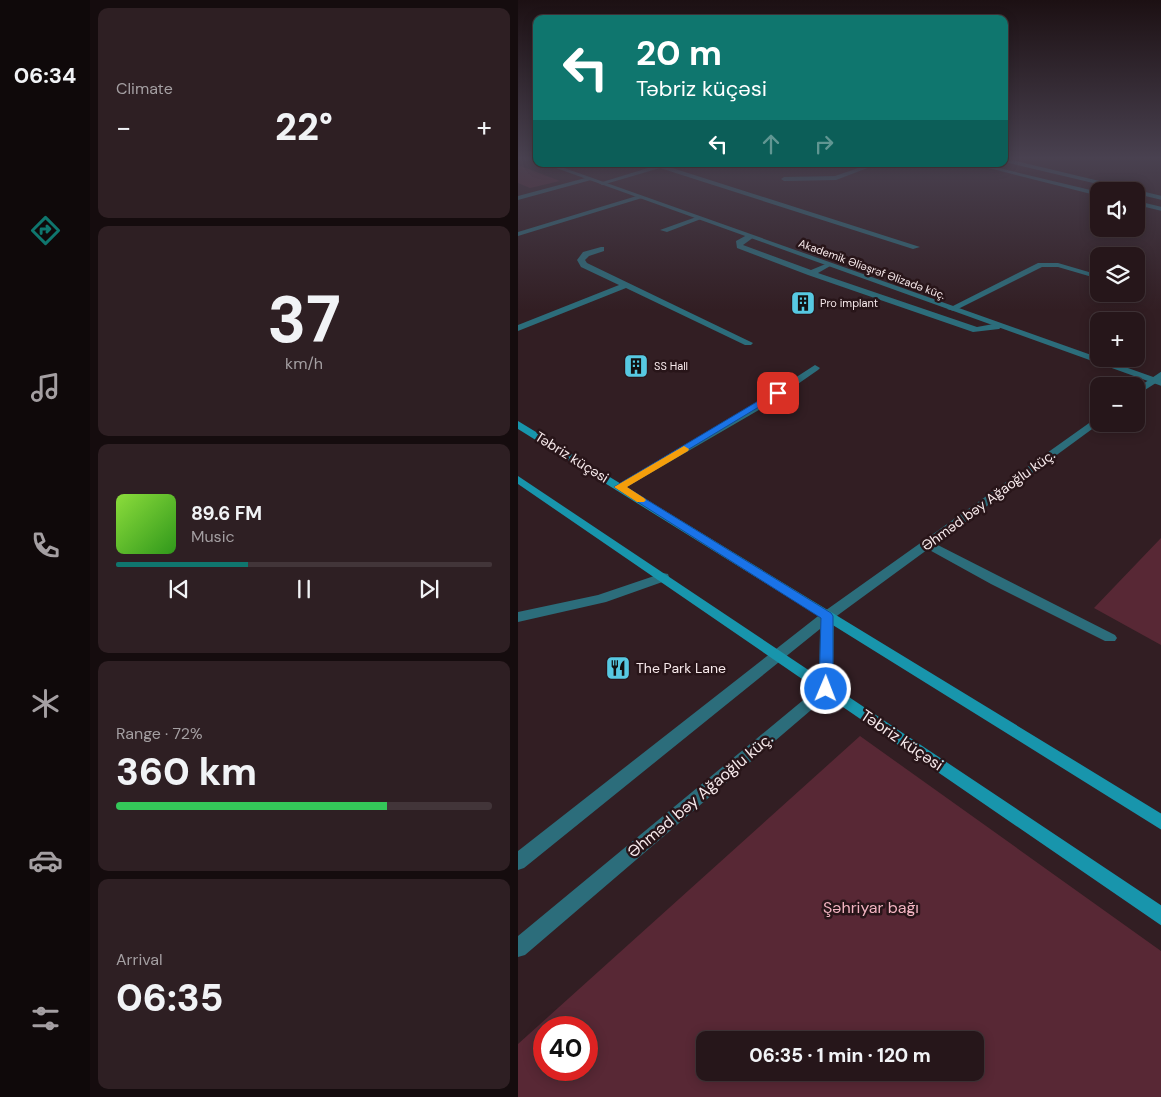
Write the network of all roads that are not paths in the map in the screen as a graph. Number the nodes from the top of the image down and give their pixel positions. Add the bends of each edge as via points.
1 (603, 208) edge
2 (671, 208) edge
3 (793, 208) edge
4 (699, 218) junction
5 (664, 230) dead end
6 (518, 234) edge
7 (750, 237) junction
8 (916, 247) dead end
9 (602, 249) dead end
10 (828, 264) junction
11 (812, 273) junction
12 (1090, 274) edge
13 (626, 285) junction
14 (951, 309) junction
15 (999, 326) junction
16 (518, 328) edge
17 (748, 343) dead end
18 (815, 368) dead end
19 (1159, 379) edge
20 (1145, 387) edge
21 (518, 424) edge
22 (1090, 427) edge
23 (518, 479) edge
24 (619, 487) junction
25 (928, 544) junction
26 (664, 577) junction
27 (827, 616) junction
28 (518, 617) edge
29 (1110, 638) dead end
30 (778, 655) junction
31 (826, 689) junction
32 (1162, 823) edge
33 (518, 862) edge
34 (1162, 917) edge
35 (518, 948) edge

1 - 6 street
2 - 4 street, Akademik Əliəşrəf Əlizadə küç.
3 - 8 street
4 - 5 street
4 - 7 street, Akademik Əliəşrəf Əlizadə küç.
7 - 10 street, Akademik Əliəşrəf Əlizadə küç.
7 - 11 street via 739,243 740,246
9 - 13 street via 586,254 581,260 584,265
10 - 11 street
10 - 14 street, Akademik Əliəşrəf Əlizadə küç.
11 - 15 street via 967,328 981,331
12 - 14 street via 1058,265 1041,266
13 - 16 street
13 - 17 street
14 - 15 street, Akademik Əliəşrəf Əlizadə küç.
15 - 19 street, Akademik Əliəşrəf Əlizadə küç.
18 - 24 street via 766,402
19 - 20 street
21 - 24 main road, Təbriz küçəsi
22 - 25 street, Əhməd bəy Ağaoğlu küç.
23 - 26 main road, Təbriz küçəsi
24 - 27 main road, Təbriz küçəsi
25 - 27 street, Əhməd bəy Ağaoğlu küç.
25 - 29 street
26 - 28 street via 601,599
26 - 30 main road, Təbriz küçəsi
27 - 30 street, Əhməd bəy Ağaoğlu küç.
27 - 31 street
27 - 32 main road, Təbriz küçəsi
30 - 31 main road, Təbriz küçəsi
30 - 33 street, Əhməd bəy Ağaoğlu küç.
31 - 34 main road, Təbriz küçəsi
31 - 35 street, Əhməd bəy Ağaoğlu küç.

